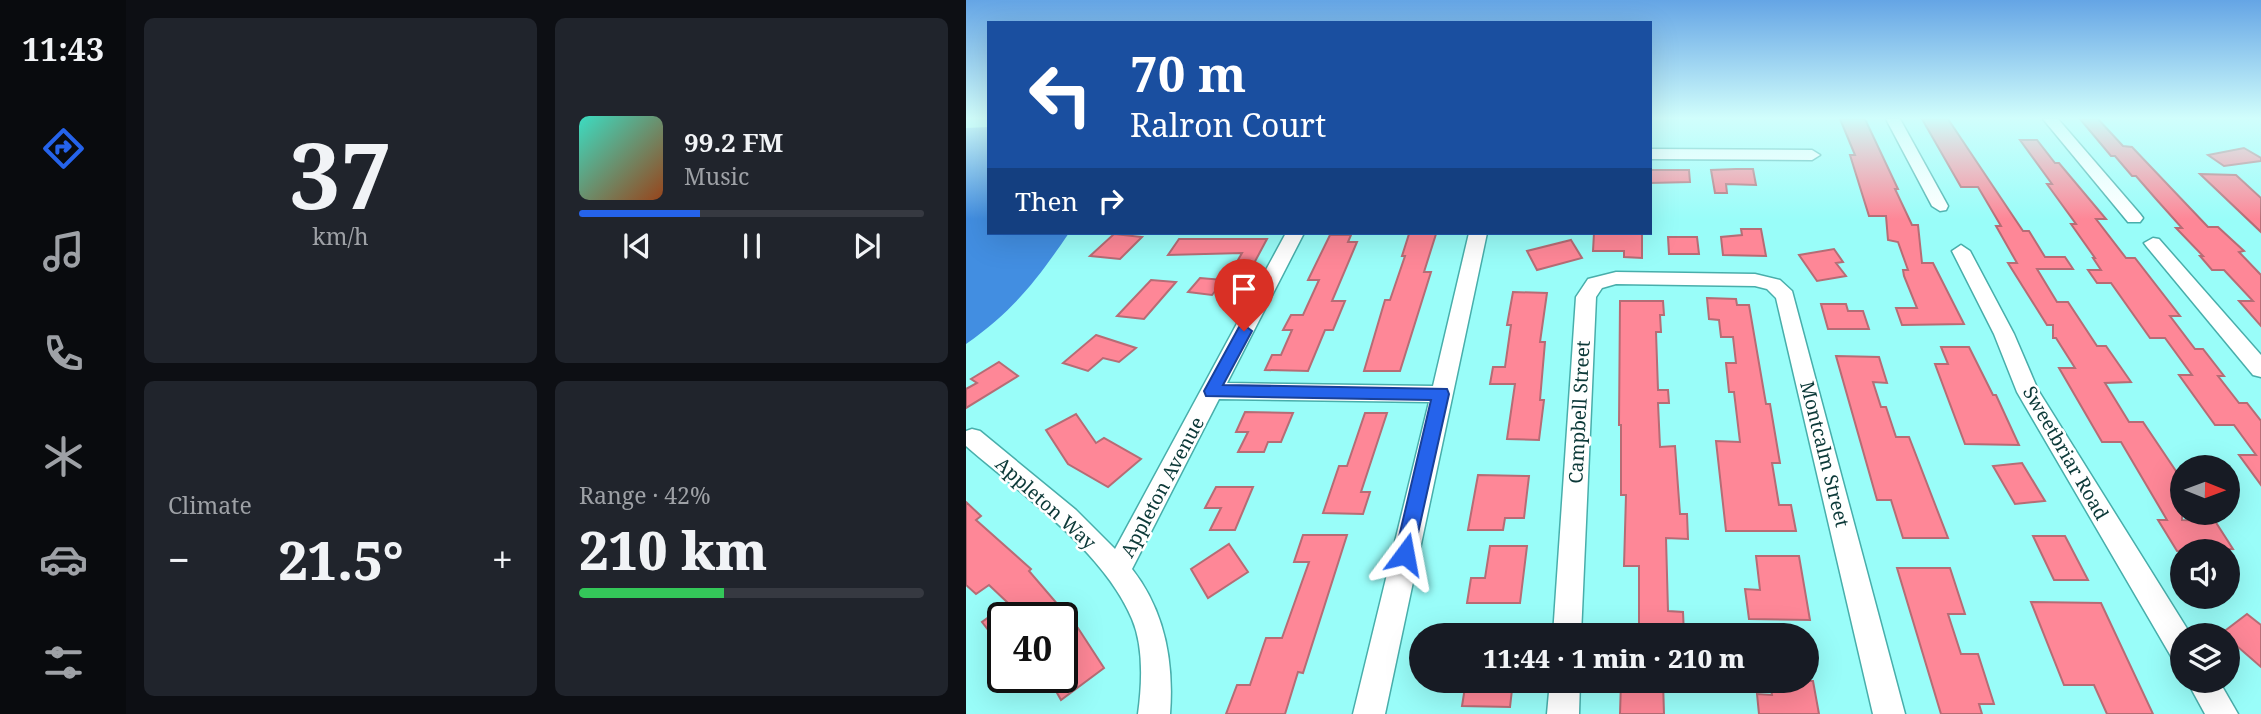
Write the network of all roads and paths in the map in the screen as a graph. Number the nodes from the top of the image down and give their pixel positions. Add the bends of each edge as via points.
1 (1910, 152) edge
2 (2078, 152) edge
3 (1652, 153) edge
4 (1812, 155) dead end
5 (1940, 206) dead end
6 (2134, 218) dead end
7 (1294, 235) edge
8 (1478, 235) edge
9 (2153, 243) dead end
10 (1961, 251) dead end
11 (1686, 279) joint
12 (2261, 369) edge
13 (1212, 391) junction
14 (1441, 394) junction
15 (972, 438) dead end
16 (1118, 570) junction
17 (1568, 623) edge
18 (2170, 628) edge
19 (1564, 693) edge
20 (2209, 693) edge
21 (1154, 714) edge
22 (1369, 714) edge
23 (1563, 714) edge
24 (1889, 714) edge
25 (2222, 714) edge

1 - 5 street
2 - 6 street
3 - 4 street
7 - 13 street, Appleton Avenue
8 - 14 street
9 - 12 street
10 - 18 street, Sweetbriar Road via 2028,392
11 - 17 street, Campbell Street via 1616,278 1595,283 1586,297
11 - 24 street, Montcalm Street via 1755,279 1773,284 1785,296
13 - 14 street
13 - 16 street, Appleton Avenue
14 - 22 street
15 - 16 street, Appleton Way
16 - 21 street, Appleton Avenue via 1144,614 1152,643
19 - 23 street
20 - 25 street

